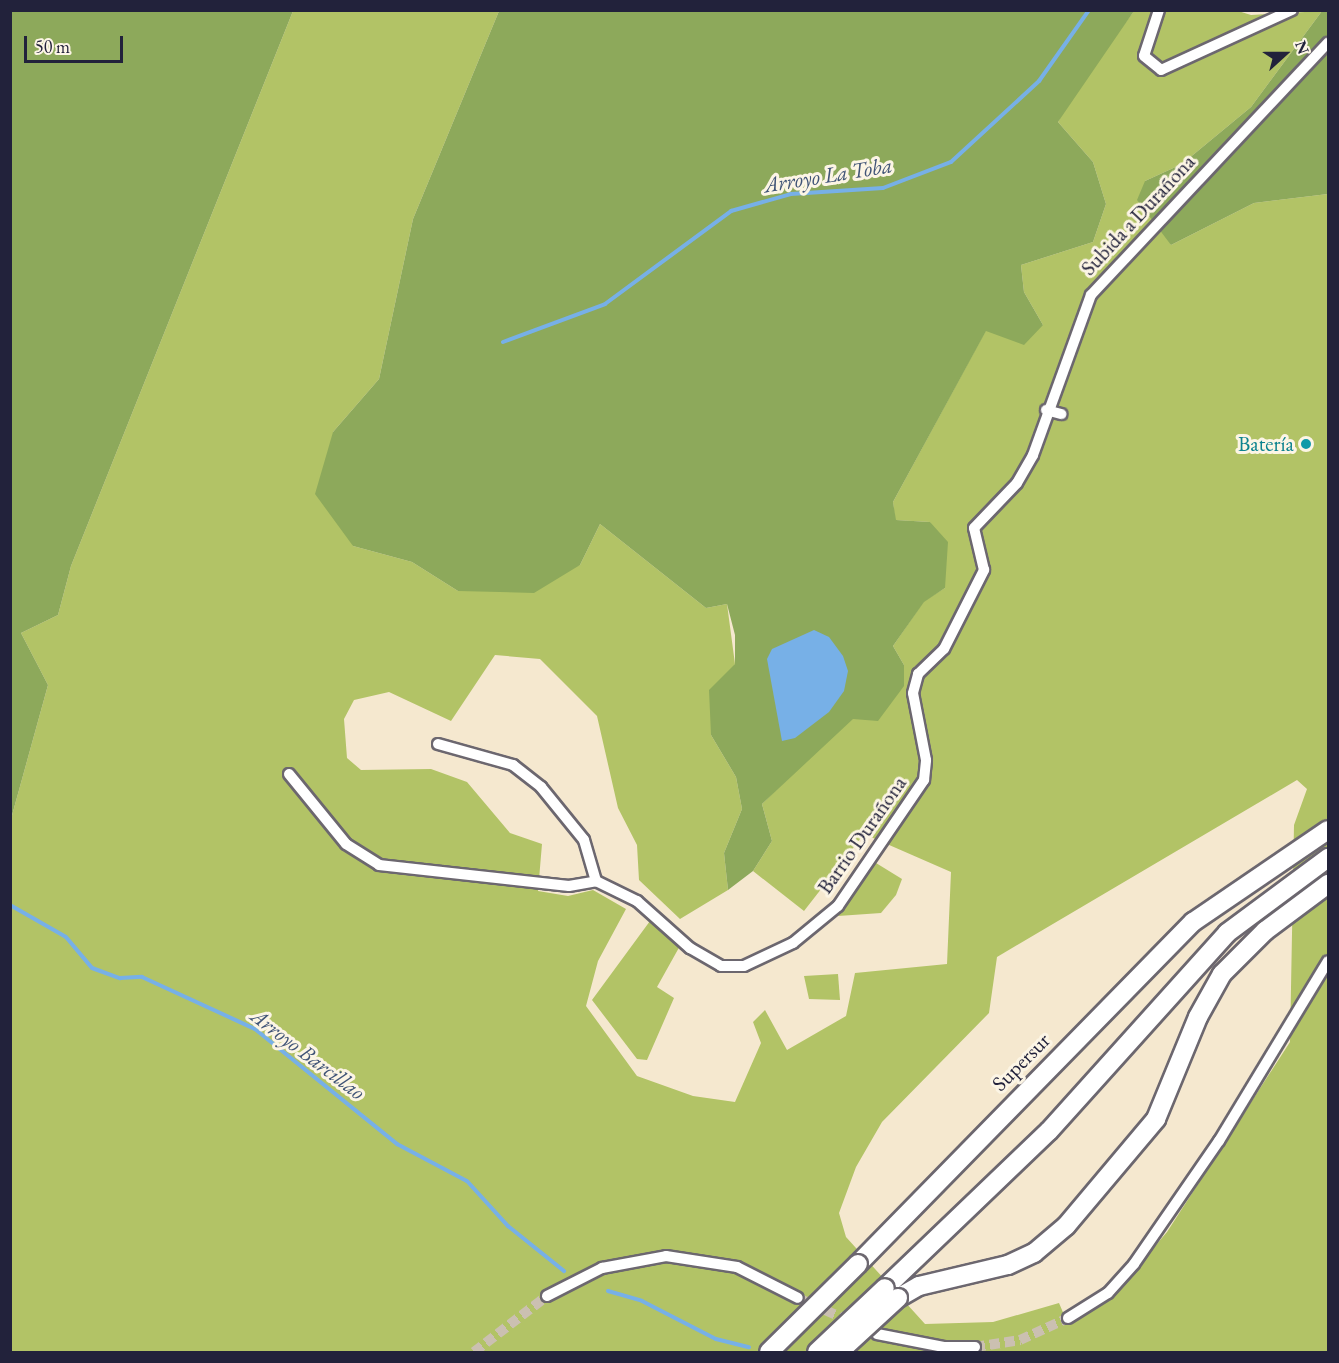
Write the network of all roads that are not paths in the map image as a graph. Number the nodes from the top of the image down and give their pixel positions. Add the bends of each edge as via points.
1 (1158, 10) edge
2 (1292, 10) edge
3 (1329, 43) edge
4 (1046, 410) junction
5 (1061, 414) dead end
6 (984, 559) joint
7 (438, 744) dead end
8 (289, 774) dead end
9 (1329, 830) edge
10 (1329, 858) edge
11 (596, 881) junction
12 (1329, 884) edge
13 (1329, 961) edge
14 (891, 1293) junction
15 (547, 1296) tunnel mouth
16 (798, 1298) tunnel mouth
17 (1068, 1318) tunnel mouth
18 (877, 1334) dead end
19 (975, 1347) dead end
20 (769, 1353) edge
21 (817, 1353) edge
22 (839, 1353) edge

1 - 2 street via 1144,56 1161,70
3 - 4 street, Subida a Durañona via 1091,295
4 - 5 street
4 - 6 street, Subida a Durañona via 1033,455 1017,483 973,536
6 - 11 street, Barrio Durañona via 984,570 944,649 918,674 913,693 926,760 924,780 838,906 793,943 744,966 721,966 690,948 637,901
7 - 11 street via 513,765 541,787 584,840
8 - 11 street via 346,844 379,865 569,886
9 - 20 highway, Supersur, bridge via 1244,883 1156,958
10 - 14 highway via 1257,909 1203,958 1049,1131
12 - 14 highway via 1265,931 1222,974 1198,1017 1156,1119 1066,1226 1034,1253 1008,1265
13 - 17 street via 1134,1264 1108,1293
14 - 21 highway, bridge
14 - 22 highway, bridge
15 - 16 street via 602,1269 666,1256 737,1268
18 - 19 street via 944,1347

